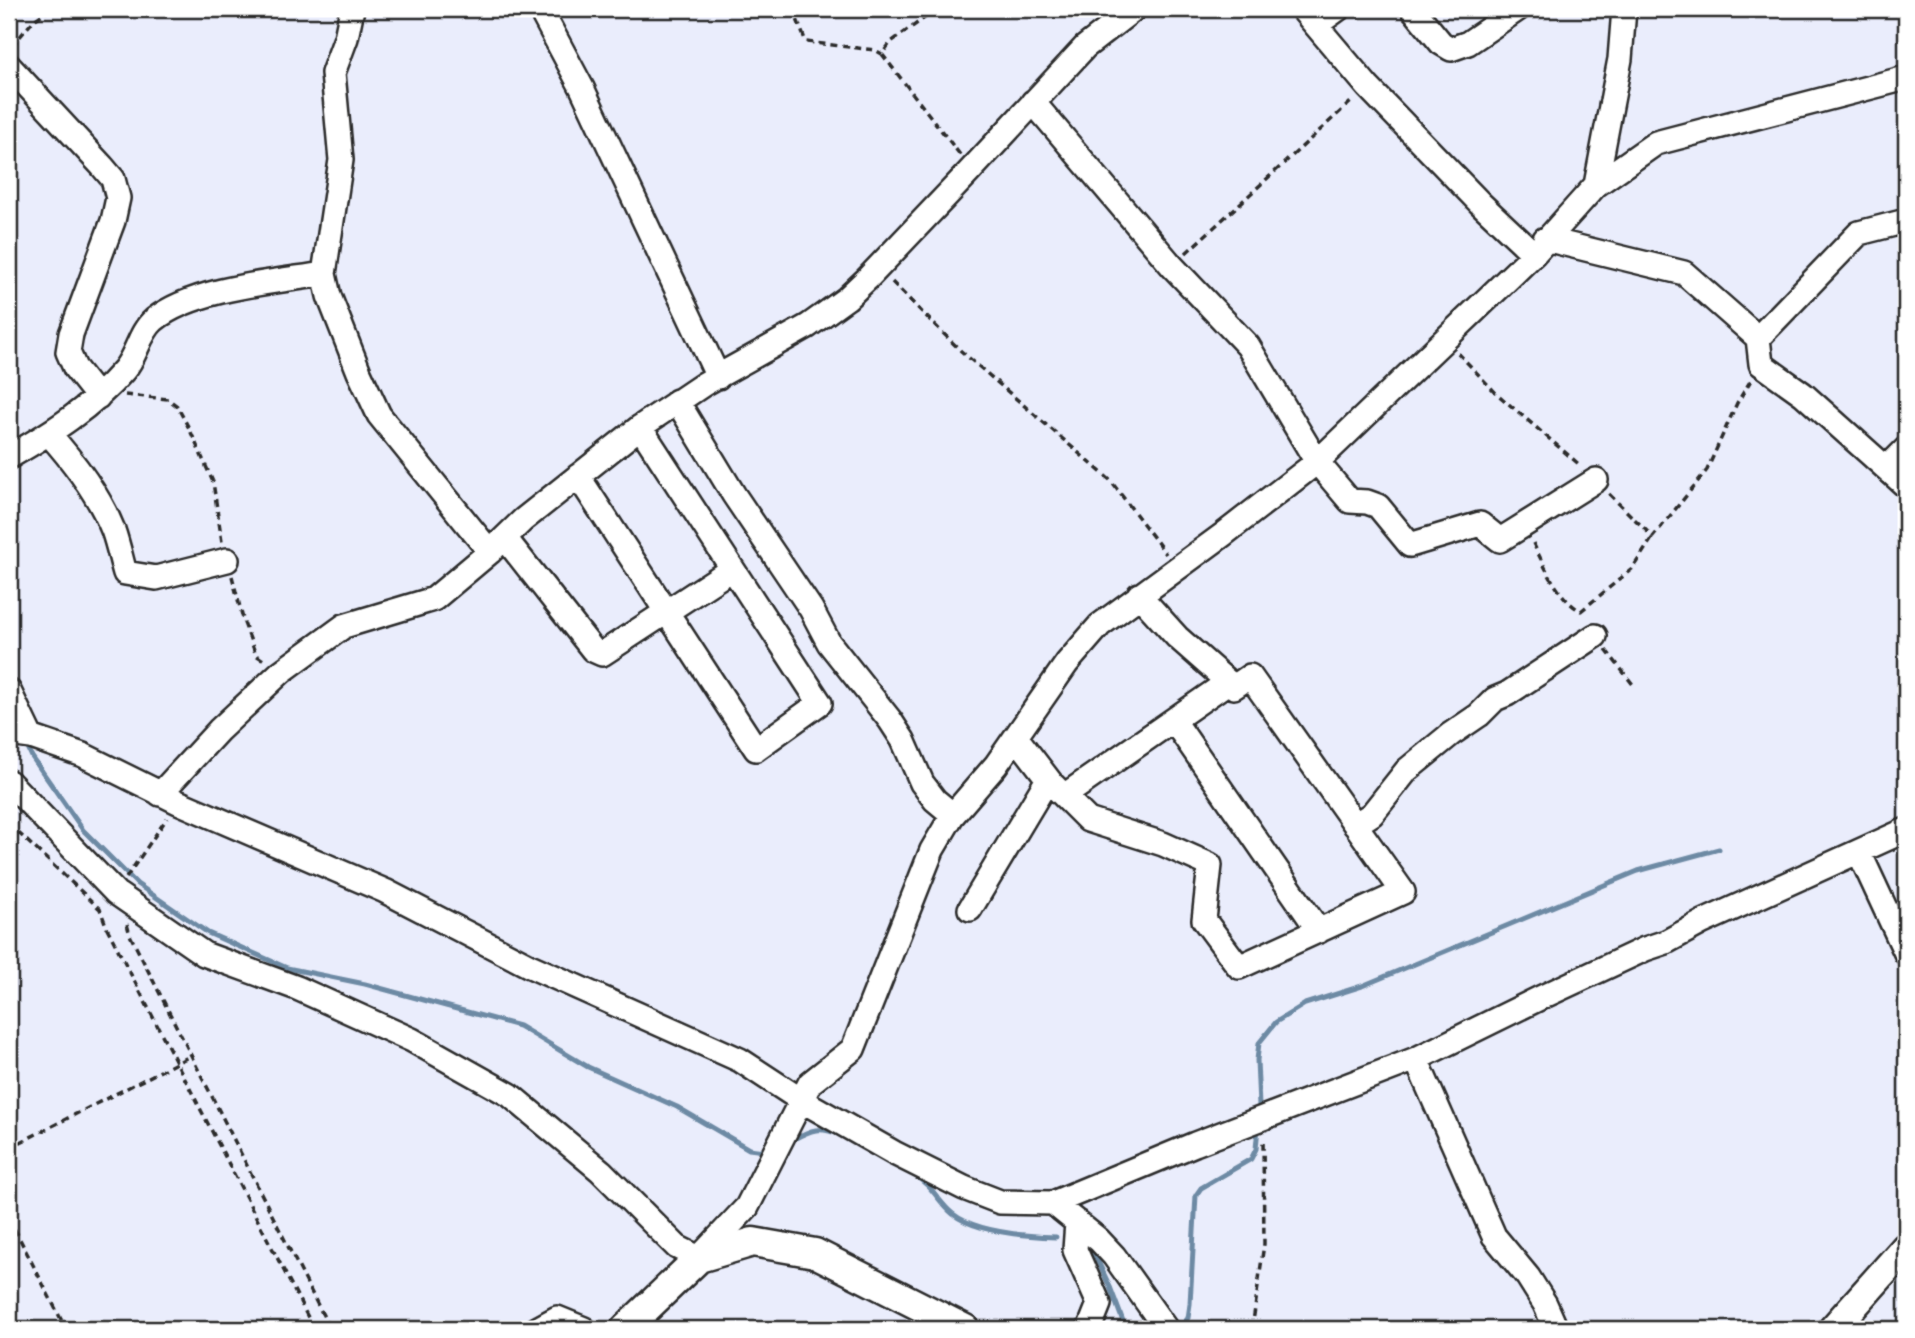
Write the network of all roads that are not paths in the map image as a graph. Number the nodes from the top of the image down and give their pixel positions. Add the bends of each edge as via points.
1 (352, 9) edge
2 (540, 9) edge
3 (1134, 9) edge
4 (1338, 9) edge
5 (1413, 9) edge
6 (1518, 9) edge
7 (1624, 9) edge
8 (1309, 17) edge
9 (9, 66) edge
10 (1906, 78) edge
11 (1033, 102) junction
12 (1596, 185) junction
13 (1906, 221) edge
14 (1539, 247) junction
15 (324, 274) junction
16 (1758, 338) junction
17 (718, 377) junction
18 (102, 393) junction
19 (677, 401) junction
20 (640, 427) junction
21 (49, 434) junction
22 (1906, 449) edge
23 (9, 457) edge
24 (1317, 462) junction
25 (1887, 468) junction
26 (578, 476) junction
27 (1596, 480) road end
28 (1906, 486) edge
29 (498, 545) junction
30 (227, 560) road end
31 (732, 569) junction
32 (1139, 595) junction
33 (666, 611) junction
34 (1595, 636) dead end
35 (1228, 682) junction
36 (9, 691) edge
37 (1174, 722) junction
38 (20, 735) edge
39 (1016, 737) junction
40 (9, 782) edge
41 (1056, 788) junction
42 (169, 798) junction
43 (953, 815) junction
44 (1355, 825) junction
45 (1906, 830) edge
46 (1859, 852) junction
47 (970, 909) dead end
48 (1319, 931) junction
49 (1906, 953) edge
50 (1416, 1059) junction
51 (801, 1100) junction
52 (1053, 1203) junction
53 (1077, 1222) junction
54 (1906, 1247) edge
55 (699, 1258) junction
56 (537, 1329) edge
57 (583, 1329) edge
58 (625, 1329) edge
59 (965, 1329) edge
60 (1088, 1329) edge
61 (1166, 1329) edge
62 (1556, 1329) edge
63 (1833, 1329) edge

1 - 15 street via 333,73 341,160
2 - 17 street
3 - 11 street via 1085,47
4 - 8 street
5 - 6 street via 1451,49 1468,43
7 - 12 street via 1620,58
8 - 14 street via 1368,87 1480,203
9 - 18 street via 113,179 118,198 113,222 68,352 75,368
10 - 12 street via 1656,143
11 - 17 street via 847,298 808,326
11 - 24 street via 1172,266 1248,346
12 - 14 street
13 - 16 street via 1859,233
14 - 16 street via 1684,273
14 - 24 street
15 - 18 street via 231,289 171,309 145,329 133,359
15 - 29 street via 379,415
16 - 25 street via 1761,364 1804,394
17 - 19 street
18 - 21 street
19 - 20 street
19 - 43 street via 829,643 903,740 922,783
20 - 26 street
20 - 31 street
21 - 23 street
21 - 30 street via 68,455 113,530 125,573 156,578
22 - 25 street
24 - 27 street via 1350,501 1378,506 1410,545 1480,524 1500,540
24 - 32 street
25 - 28 street
26 - 29 street
26 - 33 street
29 - 33 street via 593,650 602,654
29 - 42 street via 434,599 344,626 281,672 219,730
31 - 33 street
31 - 33 street via 820,703 756,750
32 - 35 street
32 - 39 street via 1100,625 1067,663
34 - 44 street via 1495,699 1407,769 1372,814
35 - 37 street
35 - 44 street via 1234,687 1250,676
36 - 38 street
37 - 41 street
37 - 48 street
38 - 42 street via 83,755
39 - 41 street
39 - 43 street
40 - 55 street via 120,895 204,954 297,988 412,1040 510,1095 601,1171 677,1247
41 - 47 street
41 - 48 street via 1088,820 1210,865 1204,920 1240,967
42 - 51 street via 385,891 530,966 740,1060
43 - 51 street via 932,850 853,1049 810,1083
44 - 48 street via 1403,892
45 - 46 street
46 - 49 street
46 - 50 street
50 - 52 street
50 - 62 street via 1494,1237 1528,1277
51 - 52 street via 964,1188 1000,1202
51 - 55 street via 747,1207
52 - 53 street
53 - 60 street via 1075,1250 1099,1304
53 - 61 street via 1114,1256
54 - 63 main road
55 - 58 main road
55 - 59 main road via 753,1242 815,1253
56 - 57 street via 557,1318

